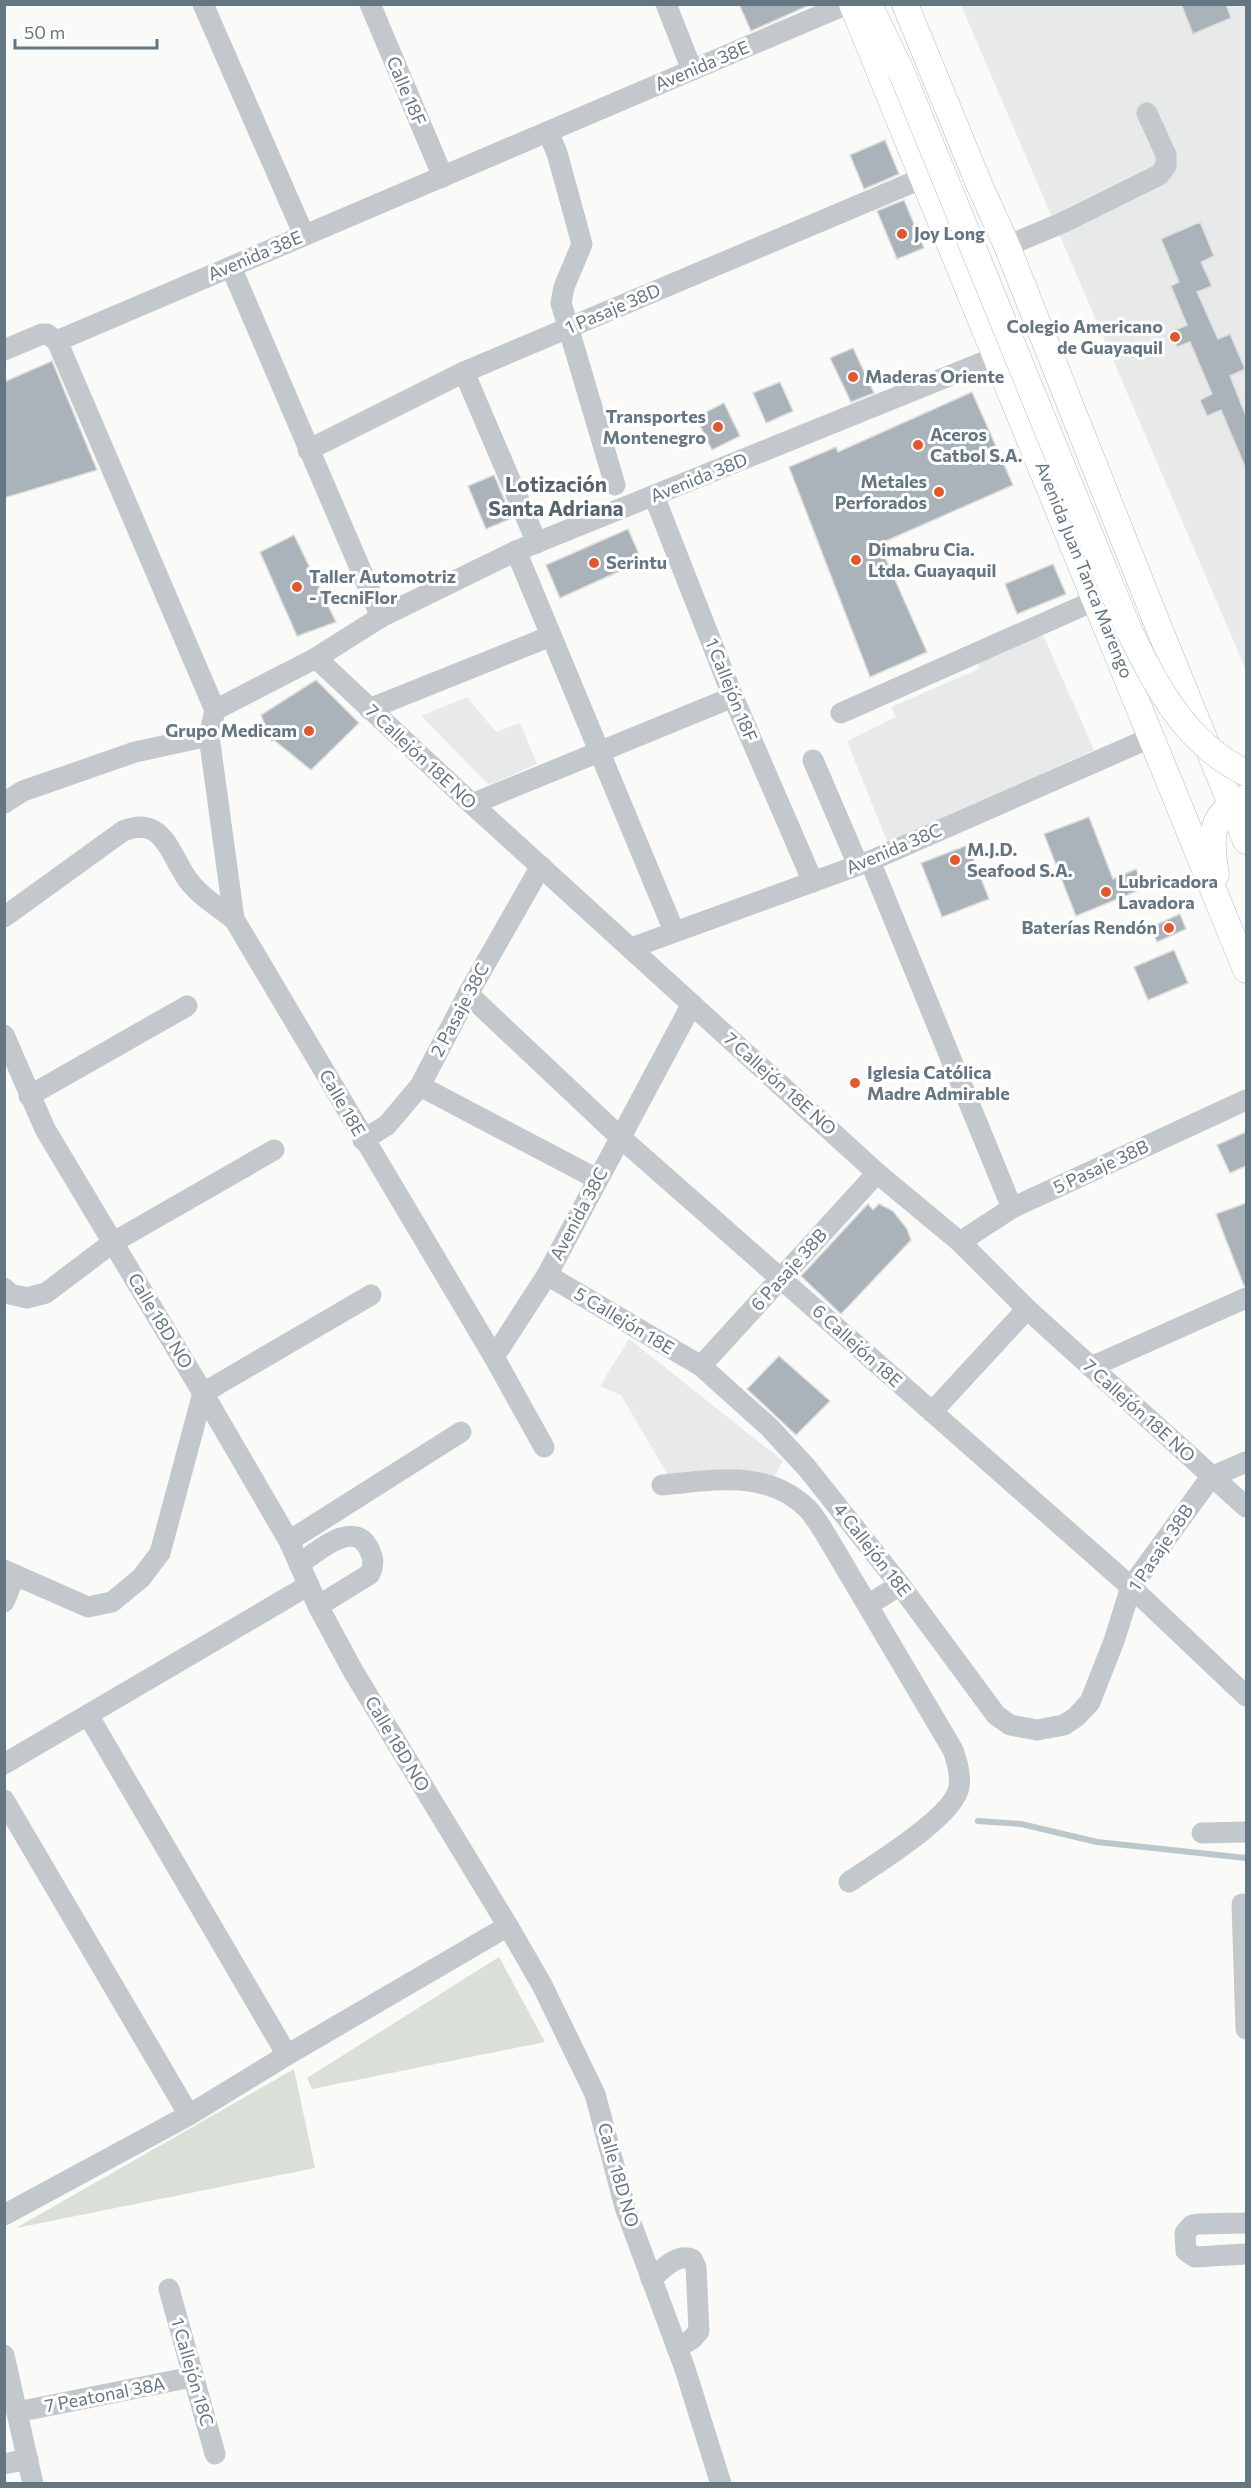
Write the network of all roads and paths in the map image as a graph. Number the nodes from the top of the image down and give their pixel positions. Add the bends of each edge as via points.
1 (203, 4) edge
2 (370, 4) edge
3 (666, 4) edge
4 (847, 4) edge
5 (852, 4) edge
6 (869, 4) edge
7 (905, 4) edge
8 (692, 70) junction
9 (1147, 113) dead end
10 (548, 132) junction
11 (443, 177) junction
12 (923, 178) junction
13 (304, 235) junction
14 (1007, 246) junction
15 (231, 267) junction
16 (567, 328) junction
17 (57, 341) junction
18 (4, 350) edge
19 (996, 357) junction
20 (464, 372) junction
21 (308, 450) junction
22 (615, 485) dead end
23 (654, 496) junction
24 (537, 543) junction
25 (516, 551) junction
26 (1096, 600) junction
27 (381, 617) junction
28 (551, 636) junction
29 (316, 658) junction
30 (733, 698) junction
31 (215, 710) junction
32 (369, 710) junction
33 (841, 713) dead end
34 (209, 736) junction
35 (1152, 737) junction
36 (600, 750) junction
37 (813, 760) dead end
38 (1246, 773) edge
39 (1239, 801) edge
40 (4, 803) edge
41 (472, 804) junction
42 (1246, 841) edge
43 (864, 863) junction
44 (541, 866) junction
45 (813, 882) junction
46 (4, 917) edge
47 (234, 919) junction
48 (1226, 922) junction
49 (674, 931) junction
50 (631, 948) junction
51 (1246, 970) edge
52 (468, 994) junction
53 (692, 1004) junction
54 (187, 1006) dead end
55 (4, 1035) edge
56 (420, 1086) junction
57 (29, 1096) junction
58 (1246, 1100) edge
59 (621, 1138) junction
60 (363, 1140) junction
61 (274, 1150) dead end
62 (877, 1173) junction
63 (597, 1179) junction
64 (1012, 1208) junction
65 (960, 1242) junction
66 (112, 1243) junction
67 (548, 1275) junction
68 (782, 1279) junction
69 (4, 1288) edge
70 (371, 1295) dead end
71 (1246, 1298) edge
72 (1027, 1309) junction
73 (494, 1357) junction
74 (701, 1366) junction
75 (1091, 1367) junction
76 (204, 1393) junction
77 (932, 1412) junction
78 (461, 1432) dead end
79 (544, 1447) dead end
80 (1246, 1462) edge
81 (807, 1468) junction
82 (1211, 1477) junction
83 (662, 1485) dead end
84 (786, 1491) junction
85 (1246, 1507) edge
86 (288, 1541) junction
87 (299, 1564) junction
88 (10, 1572) edge
89 (900, 1585) junction
90 (309, 1586) junction
91 (1131, 1587) junction
92 (4, 1602) edge
93 (318, 1605) junction
94 (868, 1605) junction
95 (1246, 1696) edge
96 (88, 1715) junction
97 (1037, 1730) joint
98 (4, 1764) edge
99 (4, 1800) edge
100 (1246, 1832) edge
101 (1202, 1833) dead end
102 (849, 1882) dead end
103 (1242, 1904) dead end
104 (508, 1926) junction
105 (1246, 2029) edge
106 (287, 2055) junction
107 (189, 2115) junction
108 (4, 2215) edge
109 (1246, 2223) edge
110 (1246, 2254) edge
111 (651, 2279) junction
112 (169, 2289) dead end
113 (677, 2348) junction
114 (4, 2355) edge
115 (192, 2377) junction
116 (17, 2412) junction
117 (215, 2454) dead end
118 (28, 2459) junction
119 (4, 2464) edge
120 (33, 2484) edge
121 (721, 2484) edge

1 - 13 street
2 - 11 street, Calle 18F
3 - 8 street
4 - 8 street, Avenida 38E
5 - 12 main road, Avenida Juan Tanca Marengo
6 - 38 main road, bridge via 901,71 1151,677 1187,729
7 - 14 main road
8 - 10 street, Avenida 38E
9 - 14 street via 1166,155 1166,166 1159,175
10 - 11 street, Avenida 38E
10 - 16 street via 582,244 561,303
11 - 13 street, Avenida 38E
12 - 16 street, 1 Pasaje 38D
12 - 19 main road, Avenida Juan Tanca Marengo
13 - 15 street, Avenida 38E
14 - 39 main road via 1157,623
15 - 17 street, Avenida 38E
15 - 21 street
16 - 20 street, 1 Pasaje 38D
16 - 22 street
17 - 18 street via 42,334
17 - 31 street
19 - 23 street, Avenida 38D
19 - 26 main road, Avenida Juan Tanca Marengo
20 - 21 street, 1 Pasaje 38D
20 - 24 street
21 - 27 street
23 - 24 street, Avenida 38D
23 - 30 street, 1 Callejón 18F
24 - 25 street, Avenida 38D
25 - 27 street, Avenida 38D
25 - 28 street
26 - 33 street
26 - 35 main road, Avenida Juan Tanca Marengo
27 - 29 street, Avenida 38D
28 - 32 street
28 - 36 street
29 - 31 street, Avenida 38D
29 - 32 street, 7 Callejón 18E NO
30 - 36 street
30 - 45 street, 1 Callejón 18F
31 - 34 street
32 - 41 street, 7 Callejón 18E NO
34 - 40 street via 135,752 23,790
34 - 47 street, Calle 18E
35 - 43 street, Avenida 38C
35 - 48 main road, Avenida Juan Tanca Marengo
36 - 41 street
36 - 49 street
37 - 43 street
39 - 42 main road
39 - 48 main road via 1222,812 1214,826 1212,850
41 - 44 street, 7 Callejón 18E NO
43 - 45 street, Avenida 38C
43 - 64 street
44 - 50 street, 7 Callejón 18E NO
44 - 52 street, 2 Pasaje 38C
45 - 49 street, Avenida 38C
46 - 47 street via 135,826 148,827 159,834 188,881
47 - 60 street, Calle 18E
48 - 51 main road, Avenida Juan Tanca Marengo
49 - 50 street, Avenida 38C
50 - 53 street, 7 Callejón 18E NO
52 - 56 street, 2 Pasaje 38C
52 - 59 street, 6 Callejón 18E
53 - 59 street, Avenida 38C
53 - 62 street, 7 Callejón 18E NO
54 - 57 street
55 - 57 street, Calle 18D NO
56 - 60 street, 2 Pasaje 38C via 387,1125
56 - 63 street
57 - 66 street, Calle 18D NO
58 - 64 street, 5 Pasaje 38B
59 - 63 street, Avenida 38C
59 - 68 street, 6 Callejón 18E
60 - 73 street, Calle 18E
61 - 66 street
62 - 65 street, 7 Callejón 18E NO
62 - 68 street, 6 Pasaje 38B
63 - 67 street, Avenida 38C
64 - 65 street, 5 Pasaje 38B
65 - 72 street, 7 Callejón 18E NO
66 - 69 street via 46,1293 27,1298 10,1294
66 - 76 street, Calle 18D NO
67 - 73 street, Avenida 38C
67 - 74 street, 5 Callejón 18E
68 - 74 street, 6 Pasaje 38B
68 - 77 street, 6 Callejón 18E
70 - 76 street
71 - 75 street
72 - 75 street, 7 Callejón 18E NO
72 - 77 street
73 - 79 street, Calle 18E
74 - 81 street, 4 Callejón 18E via 769,1427
75 - 82 street, 7 Callejón 18E NO
76 - 86 street, Calle 18D NO
76 - 88 street via 159,1553 141,1578 112,1602 88,1607
77 - 91 street, 6 Callejón 18E
78 - 86 street
80 - 82 street
81 - 84 street
81 - 89 street, 4 Callejón 18E
82 - 85 street, 7 Callejón 18E NO
82 - 91 street, 1 Pasaje 38B
83 - 84 street via 755,1480
84 - 94 street via 809,1510
86 - 87 street, Calle 18D NO
87 - 90 street, Calle 18D NO
87 - 93 street via 350,1535 359,1537 373,1556 370,1574
88 - 92 street
89 - 94 street
89 - 97 street, 4 Callejón 18E via 996,1715 1010,1725
90 - 93 street, Calle 18D NO
90 - 96 street
91 - 95 street, 6 Callejón 18E
91 - 97 street, 1 Pasaje 38B via 1090,1702 1064,1725
93 - 104 street, Calle 18D NO via 353,1671
94 - 102 street via 953,1750 959,1788 954,1803 940,1817
96 - 98 street
96 - 106 street
99 - 107 street
100 - 101 street
103 - 105 street
104 - 106 street
104 - 111 street, Calle 18D NO via 542,1985 595,2094 625,2207
106 - 107 street
107 - 108 street
109 - 110 street via 1198,2224 1185,2233 1186,2252 1195,2257
111 - 113 street, Calle 18D NO
111 - 113 street via 678,2259 692,2259 696,2267 699,2331
112 - 115 street, 1 Callejón 18C
113 - 121 street, Calle 18D NO
114 - 116 street
115 - 116 street, 7 Peatonal 38A
115 - 117 street, 1 Callejón 18C
116 - 118 street
118 - 119 street
118 - 120 street

